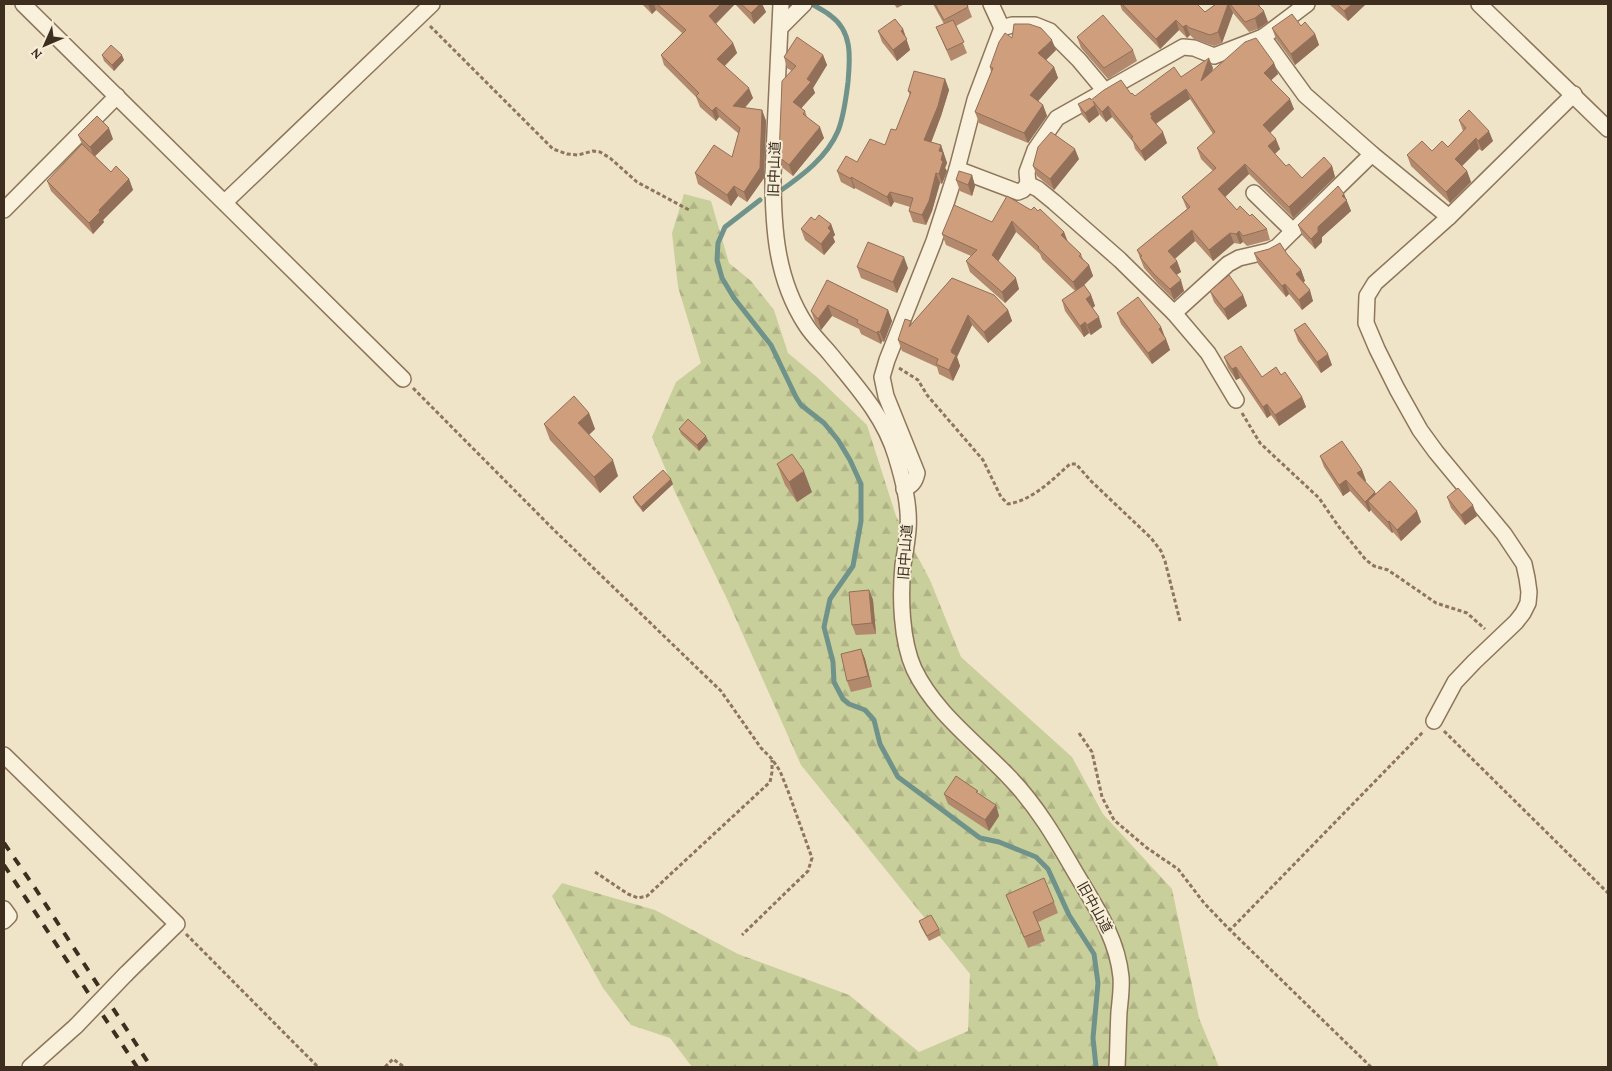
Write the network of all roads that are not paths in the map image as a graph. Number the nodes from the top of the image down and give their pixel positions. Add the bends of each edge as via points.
1 (23, 4) edge
2 (432, 4) edge
3 (781, 4) edge
4 (991, 4) edge
5 (1307, 4) edge
6 (1479, 4) edge
7 (803, 5) edge
8 (781, 27) junction
9 (1002, 28) junction
10 (1263, 37) junction
11 (1105, 91) junction
12 (1574, 94) junction
13 (117, 96) junction
14 (1608, 129) edge
15 (1372, 154) junction
16 (957, 169) junction
17 (1028, 184) junction
18 (1254, 194) dead end
19 (225, 202) junction
20 (4, 210) edge
21 (1449, 217) junction
22 (1293, 231) junction
23 (1174, 312) junction
24 (404, 379) road end
25 (1236, 400) road end
26 (904, 489) junction
27 (1434, 721) road end
28 (4, 756) edge
29 (4, 909) edge
30 (4, 921) edge
31 (30, 1067) edge
32 (1117, 1067) edge

1 - 13 street
2 - 19 street
3 - 8 street, 旧中山道
4 - 9 street
5 - 10 street
6 - 12 street
7 - 8 street
8 - 26 street, 旧中山道 via 772,175 780,265 791,298 806,325 876,411 895,453
9 - 11 street via 1035,25 1050,31
9 - 16 street via 975,100
10 - 11 street via 1214,56 1183,47
10 - 15 street via 1305,95
11 - 17 street via 1057,118 1035,150 1027,172
12 - 14 street
12 - 21 street
13 - 19 street
13 - 20 street
15 - 21 street
15 - 22 street
16 - 17 street via 1018,192
16 - 26 street via 934,241 882,377 886,396 917,473 916,480
17 - 23 street via 1054,202
18 - 22 street
19 - 24 street
21 - 27 street via 1374,283 1366,296 1366,323 1420,430 1504,534 1524,564 1529,592 1523,613 1455,682
22 - 23 street via 1269,251 1228,264
23 - 25 street via 1208,353
26 - 32 street, 旧中山道 via 908,529 903,567 903,622 914,669 932,699 1034,805 1105,922 1118,956 1122,980
28 - 31 street, bridge via 177,924 76,1026
29 - 30 street via 9,916

